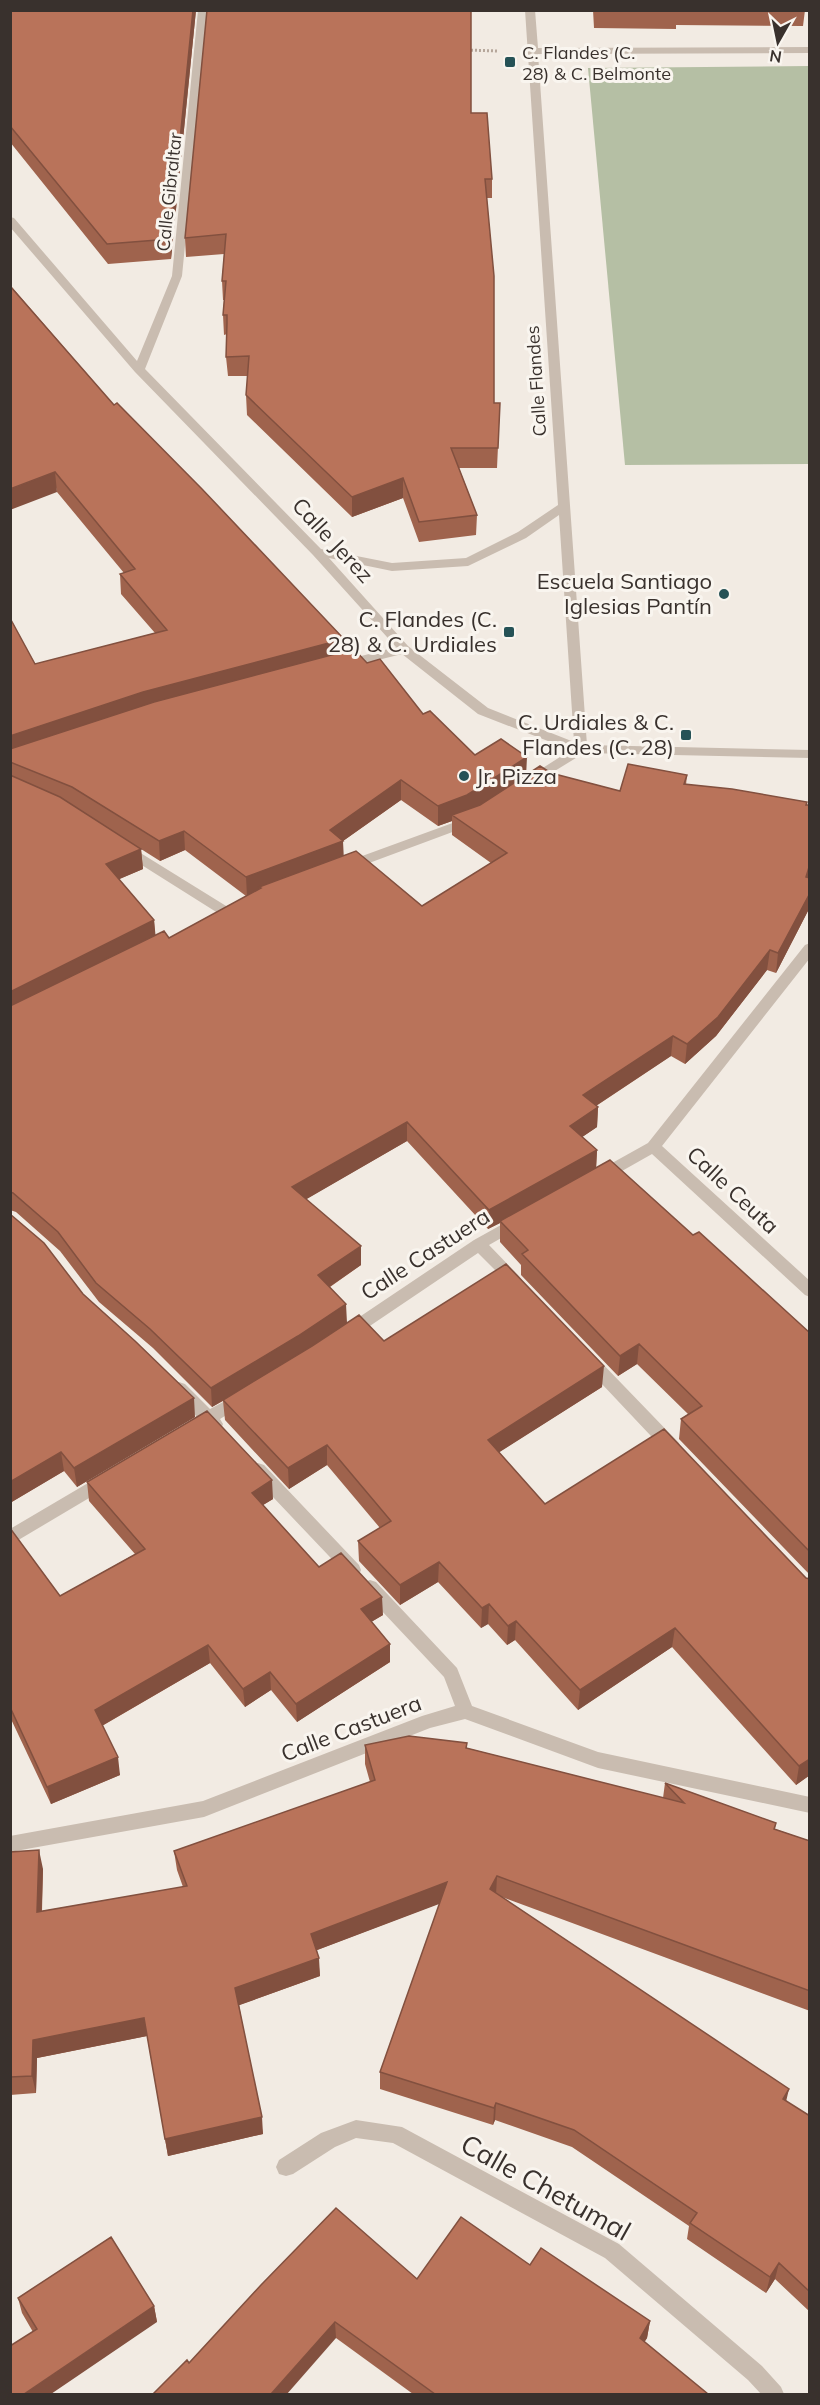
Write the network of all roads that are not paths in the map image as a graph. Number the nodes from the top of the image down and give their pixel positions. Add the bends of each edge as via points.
1 (203, 10) edge
2 (530, 10) edge
3 (810, 50) edge
4 (532, 51) junction
5 (10, 220) edge
6 (139, 370) junction
7 (562, 507) junction
8 (317, 552) junction
9 (404, 649) junction
10 (335, 668) edge
11 (581, 749) junction
12 (810, 754) edge
13 (522, 788) edge
14 (483, 813) edge
15 (117, 843) edge
16 (338, 870) edge
17 (226, 912) edge
18 (810, 948) edge
19 (653, 1147) junction
20 (592, 1181) edge
21 (530, 1215) edge
22 (478, 1244) junction
23 (810, 1291) edge
24 (528, 1296) edge
25 (334, 1342) edge
26 (578, 1348) edge
27 (169, 1378) edge
28 (257, 1389) edge
29 (209, 1417) junction
30 (225, 1434) edge
31 (179, 1435) edge
32 (249, 1460) edge
33 (685, 1461) edge
34 (120, 1472) edge
35 (10, 1538) edge
36 (465, 1711) junction
37 (810, 1804) edge
38 (10, 1844) edge
39 (286, 2167) dead end
40 (774, 2394) edge

1 - 6 street, Calle Gibraltar via 177,276
2 - 4 street, Calle Flandes
3 - 4 street
4 - 7 street, Calle Flandes
5 - 6 street, Calle Jerez
6 - 8 street, Calle Jerez
7 - 8 street via 522,535 468,562 392,567
7 - 11 street, Calle Flandes
8 - 9 street, Calle Jerez
9 - 10 street
9 - 11 street, Calle Jerez via 483,711
11 - 12 street, Calle Jerez
11 - 13 street
14 - 16 street
15 - 17 street
18 - 19 street
19 - 20 street
19 - 23 street, Calle Ceuta
21 - 22 street, Calle Castuera
22 - 24 street
22 - 25 street, Calle Castuera
26 - 33 street
27 - 29 street
28 - 29 street
29 - 30 street
29 - 31 street
32 - 36 street via 451,1673
34 - 35 street
36 - 37 street via 598,1760
36 - 38 street, Calle Castuera via 428,1720 204,1809
39 - 40 street, Calle Chetumal via 328,2140 356,2129 396,2134 612,2251 755,2373

